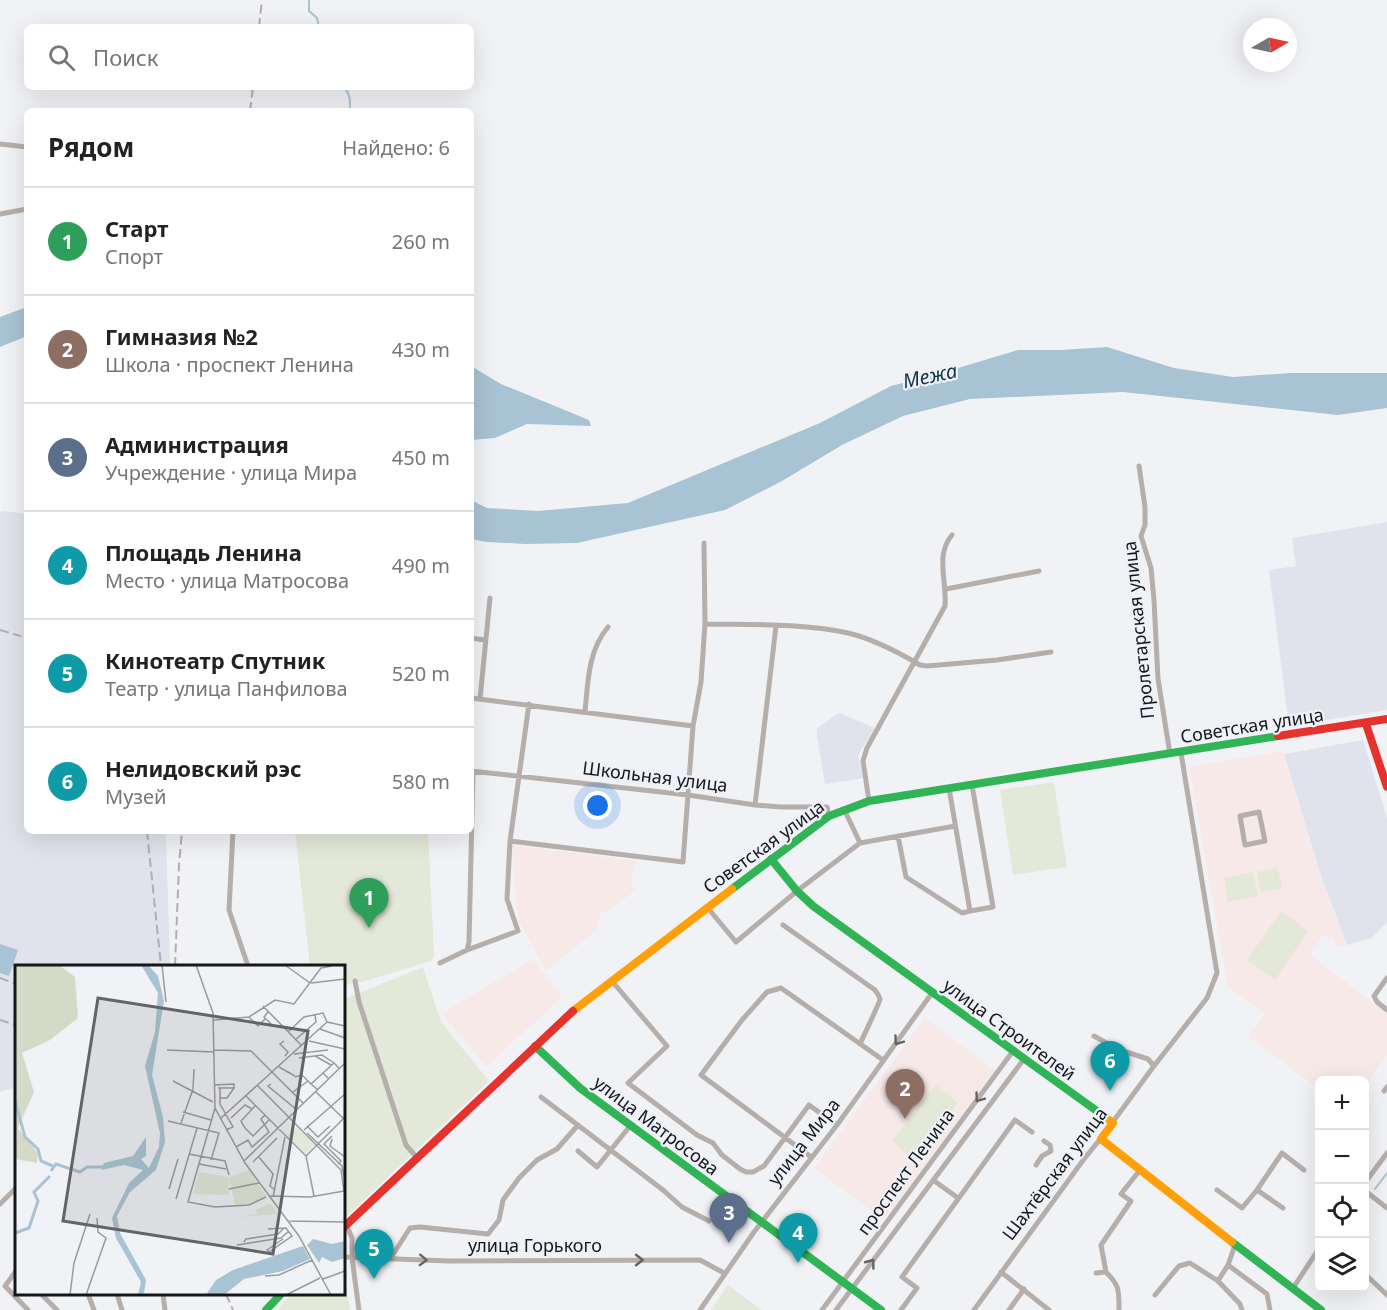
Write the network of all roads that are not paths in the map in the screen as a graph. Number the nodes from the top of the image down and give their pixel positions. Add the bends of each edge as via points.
1 (0, 144) edge
2 (24, 147) edge
3 (24, 210) edge
4 (0, 214) edge
5 (1139, 466) dead end
6 (952, 535) dead end
7 (704, 543) dead end
8 (1039, 571) dead end
9 (946, 589) junction
10 (490, 598) dead end
11 (705, 624) junction
12 (776, 626) junction
13 (608, 627) dead end
14 (474, 638) edge
15 (486, 640) junction
16 (1051, 651) dead end
17 (915, 662) junction
18 (474, 698) edge
19 (480, 699) junction
20 (529, 704) junction
21 (585, 712) junction
22 (1387, 719) edge
23 (1366, 724) junction
24 (693, 726) junction
25 (1181, 753) junction
26 (1170, 754) junction
27 (474, 771) edge
28 (520, 776) junction
29 (972, 785) junction
30 (1387, 787) edge
31 (949, 788) junction
32 (688, 795) junction
33 (869, 801) junction
34 (755, 805) junction
35 (844, 809) junction
36 (1259, 812) joint
37 (829, 816) junction
38 (955, 826) junction
39 (233, 834) edge
40 (471, 834) edge
41 (898, 836) junction
42 (510, 841) junction
43 (860, 843) junction
44 (771, 859) junction
45 (796, 891) junction
46 (707, 907) junction
47 (970, 911) junction
48 (783, 926) dead end
49 (467, 950) junction
50 (440, 963) dead end
51 (248, 965) edge
52 (1387, 978) edge
53 (611, 980) junction
54 (355, 981) dead end
55 (932, 993) junction
56 (1387, 1010) edge
57 (1094, 1036) dead end
58 (860, 1044) junction
59 (535, 1046) junction
60 (1013, 1051) junction
61 (1024, 1059) junction
62 (883, 1060) junction
63 (1154, 1066) junction
64 (540, 1097) dead end
65 (1113, 1123) junction
66 (578, 1125) junction
67 (837, 1125) junction
68 (630, 1126) junction
69 (1032, 1132) dead end
70 (786, 1138) junction
71 (1101, 1139) junction
72 (1044, 1141) dead end
73 (610, 1150) junction
74 (578, 1151) dead end
75 (1387, 1153) edge
76 (811, 1157) junction
77 (418, 1160) junction
78 (1036, 1165) dead end
79 (1140, 1170) junction
80 (1304, 1170) dead end
81 (1369, 1178) edge
82 (933, 1180) junction
83 (15, 1189) edge
84 (1217, 1190) dead end
85 (1257, 1190) junction
86 (1369, 1193) edge
87 (958, 1198) junction
88 (0, 1204) edge
89 (1284, 1208) dead end
90 (1387, 1208) edge
91 (709, 1221) dead end
92 (761, 1222) junction
93 (345, 1226) edge
94 (1235, 1245) junction
95 (1315, 1255) edge
96 (345, 1257) edge
97 (352, 1258) junction
98 (390, 1259) junction
99 (1228, 1264) junction
100 (15, 1272) edge
101 (1001, 1272) junction
102 (1106, 1272) junction
103 (724, 1273) junction
104 (1096, 1273) dead end
105 (1369, 1277) edge
106 (1218, 1281) junction
107 (843, 1282) junction
108 (917, 1288) junction
109 (1293, 1288) junction
110 (852, 1289) junction
111 (1024, 1289) junction
112 (924, 1293) dead end
113 (43, 1295) edge
114 (89, 1295) edge
115 (118, 1295) edge
116 (163, 1295) edge
117 (279, 1295) edge
118 (1155, 1295) dead end
119 (1387, 1295) edge
120 (976, 1309) edge
121 (28, 1310) edge
122 (57, 1310) edge
123 (94, 1310) edge
124 (122, 1310) edge
125 (165, 1310) edge
126 (266, 1310) edge
127 (359, 1310) edge
128 (700, 1310) edge
129 (822, 1310) edge
130 (836, 1310) edge
131 (881, 1310) edge
132 (901, 1310) edge
133 (1009, 1310) edge
134 (1049, 1310) edge
135 (1119, 1310) edge
136 (1242, 1310) edge
137 (1270, 1310) edge
138 (1321, 1310) edge

1 - 2 street
3 - 4 street
5 - 26 street, Пролетарская улица via 1145,507 1141,536 1151,568 1158,679
6 - 9 street via 945,543 942,558
7 - 11 street
8 - 9 street
9 - 17 street via 945,606
10 - 15 street
11 - 12 street
11 - 24 street
12 - 17 street via 848,633
12 - 34 street
13 - 21 street via 591,658
14 - 15 street
15 - 19 street
16 - 17 street via 948,666
17 - 33 street via 867,748 863,761
18 - 19 street
19 - 20 street
20 - 21 street
20 - 28 street
21 - 24 street
22 - 23 main road, Советская улица
23 - 25 main road, Советская улица
23 - 30 main road
24 - 32 street
25 - 26 main road, Советская улица
25 - 63 street, Шахтёрская улица via 1217,973 1207,998
26 - 29 main road, Советская улица
27 - 28 street, Школьная улица
28 - 32 street, Школьная улица
28 - 42 street
29 - 31 main road, Советская улица
29 - 47 street via 993,907
31 - 33 main road, Советская улица
31 - 38 street
32 - 34 street, Школьная улица
32 - 42 street via 683,862
33 - 35 main road, Советская улица
34 - 37 street, Школьная улица via 827,807
35 - 37 main road, Советская улица
35 - 43 street
36 - 36 street via 1265,841 1245,845 1240,816
37 - 44 main road, Советская улица
38 - 41 street
38 - 47 street
39 - 51 street via 229,910
40 - 49 street
41 - 43 street
41 - 47 street via 906,877 962,913
42 - 49 street via 507,899 518,931
43 - 45 street
44 - 45 main road, улица Строителей
44 - 46 main road, Советская улица
45 - 46 street via 736,942
45 - 55 main road, улица Строителей
46 - 53 main road, Советская улица
48 - 58 street via 879,995 879,1004
49 - 50 street
52 - 56 street via 1374,996
53 - 59 main road, Советская улица
53 - 70 street via 667,1046 628,1083 713,1143 722,1155 746,1172 764,1166
54 - 77 street via 406,1145
55 - 60 main road, улица Строителей
55 -> 62 street, улица Мира
57 - 63 street via 1148,1059
58 - 62 street
58 - 70 street via 781,988 767,992 742,1020 701,1076
59 - 68 main road, улица Матросова via 580,1088
59 - 77 main road, Советская улица
60 - 61 main road, улица Строителей
60 -> 107 street, проспект Ленина
61 - 65 main road, улица Строителей
61 - 82 street, проспект Ленина
62 - 67 street, улица Мира
63 - 65 street, Шахтёрская улица
64 - 66 street
65 - 71 street, Шахтёрская улица
66 - 73 street
66 - 98 street via 557,1149 537,1160 519,1178 503,1200 499,1220 489,1234 410,1228
67 - 70 street via 809,1105
67 - 76 street, улица Мира
68 - 73 street
68 - 92 main road, улица Матросова
69 - 87 street via 1015,1120
70 - 76 street
71 - 79 main road
71 - 101 street, Шахтёрская улица
72 - 78 street via 1051,1151
73 - 74 street via 597,1167
73 - 91 street via 682,1207
75 - 81 street
76 - 92 street, улица Мира
77 - 93 main road, Советская улица
79 - 94 main road
79 - 102 street via 1121,1194 1131,1201 1101,1245
80 - 85 street via 1282,1153
82 - 87 street
110 -> 82 street, проспект Ленина
83 - 88 street
84 - 85 street via 1242,1208
85 - 89 street
86 - 90 street
87 - 108 street via 902,1277
92 - 103 street, улица Мира
92 - 107 main road, улица Матросова
93 - 97 street via 352,1238
94 - 99 street
94 - 109 main road
95 - 109 street
96 - 97 street, улица Горького
97 - 98 street, улица Горького
97 - 127 street
98 -> 103 street, улица Горького via 699,1260
99 - 106 street
99 - 137 street via 1267,1294
100 - 121 street via 5,1286
101 - 111 street
101 - 120 street, Шахтёрская улица
102 - 104 street
102 - 135 street via 1116,1282
103 - 128 street, улица Мира
105 - 119 street
106 - 118 street via 1190,1263 1179,1266
106 - 136 street
107 - 110 main road, улица Матросова
107 - 129 street, проспект Ленина
108 - 112 street
108 - 132 street
109 - 138 main road
110 - 130 street, проспект Ленина
110 - 131 main road, улица Матросова
111 - 133 street
111 - 134 street
113 - 122 street
114 - 123 street
115 - 124 street
116 - 125 street
117 - 126 main road

